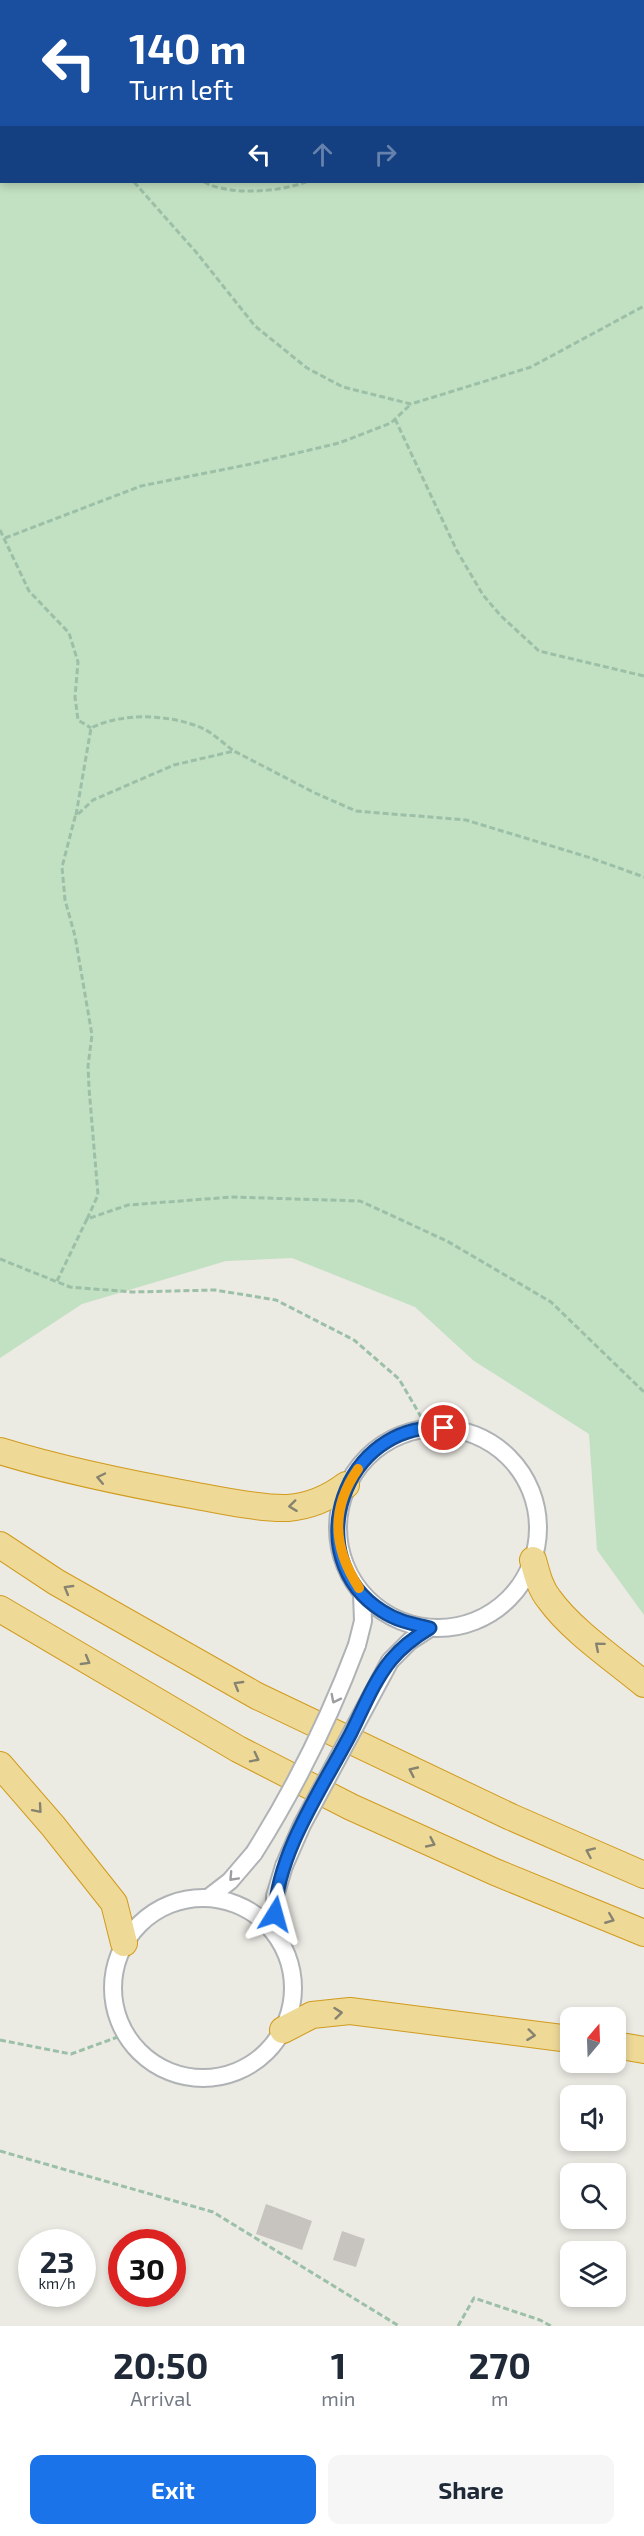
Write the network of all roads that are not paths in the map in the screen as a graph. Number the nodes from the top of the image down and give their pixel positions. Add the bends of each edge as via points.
1 (0, 1451) edge
2 (346, 1485) junction
3 (0, 1545) edge
4 (533, 1560) junction
5 (362, 1593) junction
6 (0, 1609) edge
7 (430, 1628) junction
8 (644, 1684) edge
9 (0, 1765) edge
10 (644, 1875) edge
11 (208, 1898) junction
12 (274, 1932) junction
13 (644, 1933) edge
14 (124, 1943) junction
15 (283, 2030) junction
16 (560, 2039) edge
17 (626, 2047) edge
18 (644, 2049) edge

2 -> 1 highway via 331,1497 286,1508 138,1486
2 - 4 street via 366,1456 394,1437 427,1427 460,1430 492,1442 517,1465 533,1494 539,1527
2 - 5 street via 338,1512 338,1541 346,1569
10 -> 3 highway via 511,1817 257,1696 56,1582
4 - 7 street via 522,1584 504,1604 482,1618
8 -> 4 highway via 576,1628 549,1600
5 - 7 street via 389,1615
5 -> 11 street, bridge via 363,1621 357,1645 309,1753 254,1853 230,1881
6 -> 13 highway via 238,1749 351,1807
7 - 12 street, bridge via 390,1661 302,1825 275,1896
9 -> 14 highway via 114,1903
11 - 12 street via 233,1903
11 - 14 street via 183,1900 160,1908 140,1923
12 - 15 street via 287,1955 293,1980 292,2006
14 - 15 street via 115,1965 112,1989 116,2013 143,2055 166,2070 192,2077 219,2076 245,2068 267,2052
15 -> 16 highway via 312,2015 350,2011
17 - 18 highway

